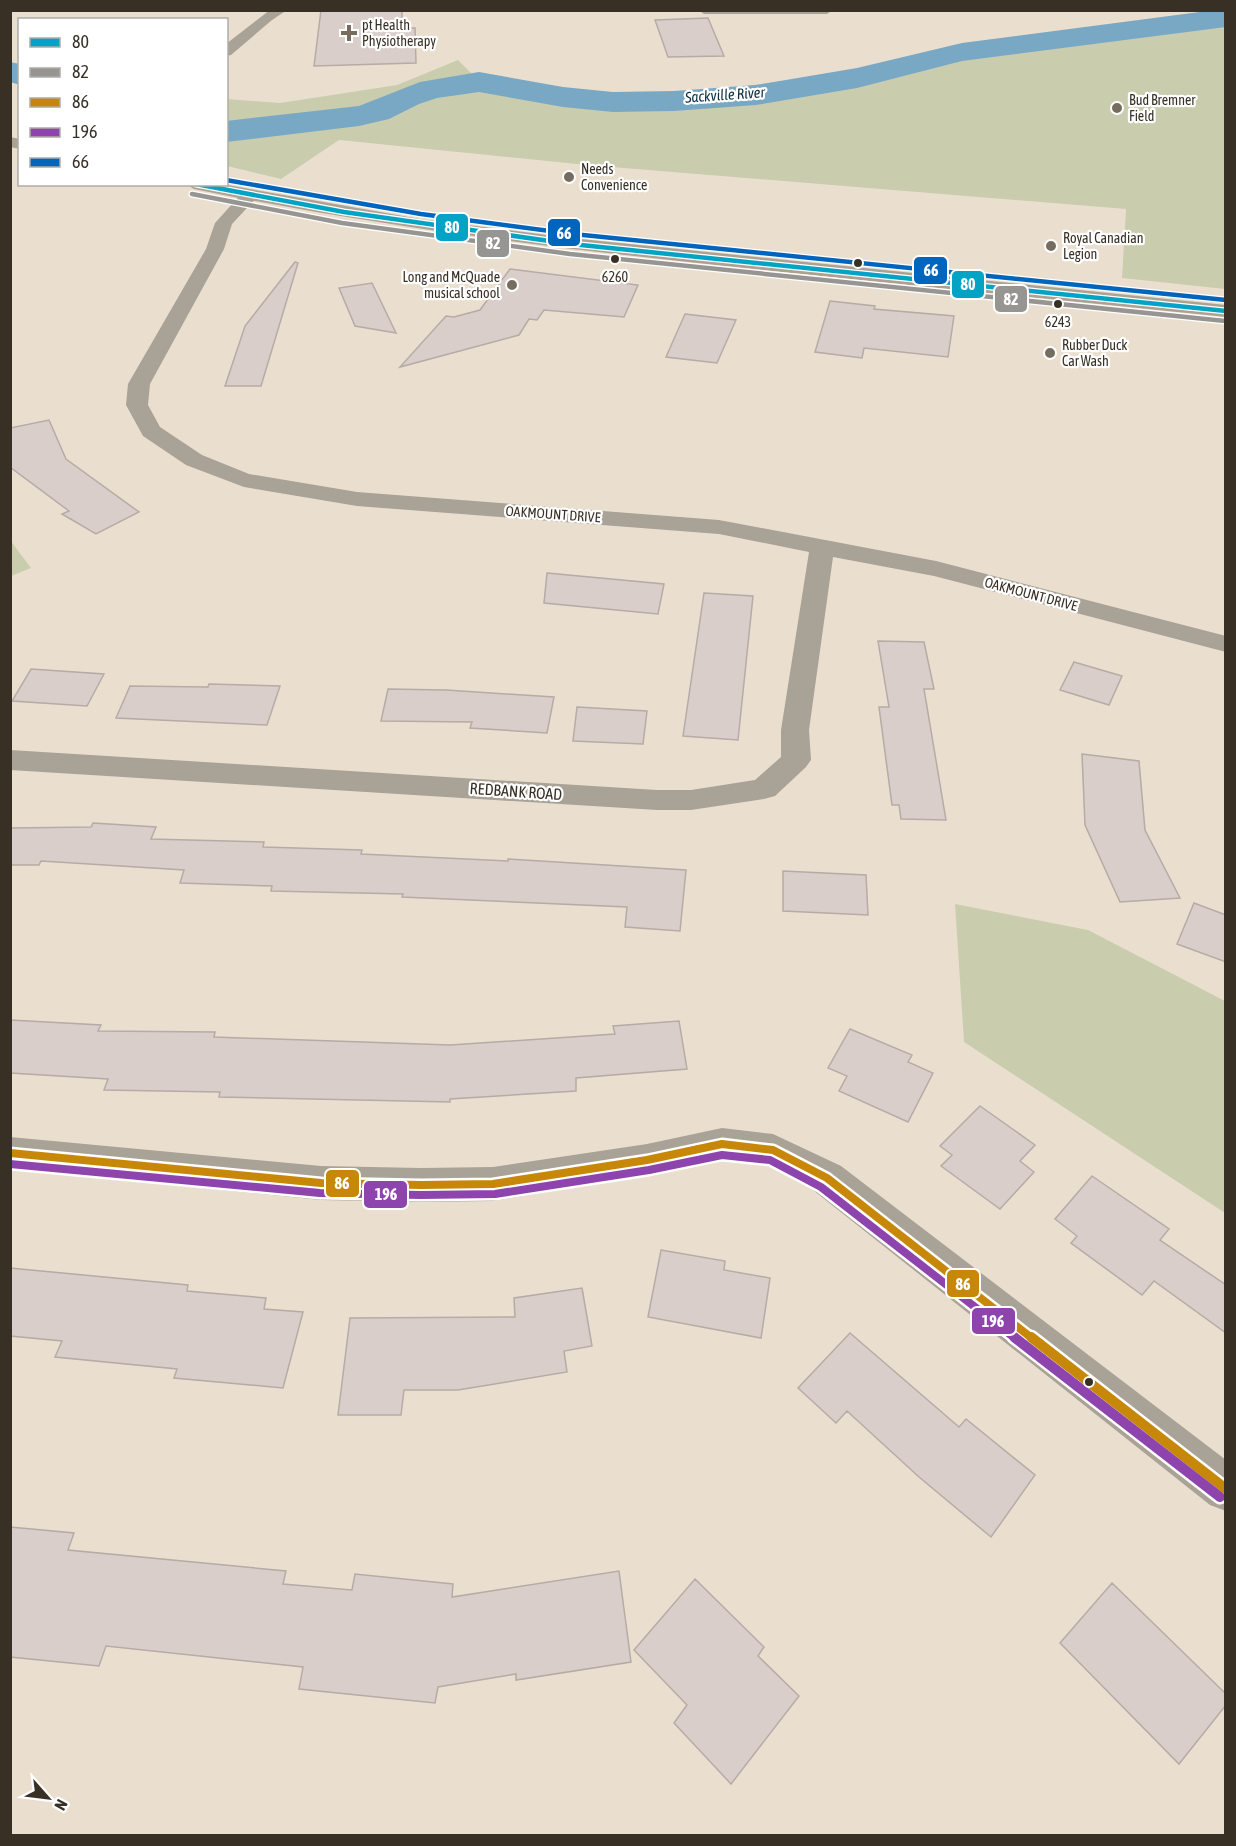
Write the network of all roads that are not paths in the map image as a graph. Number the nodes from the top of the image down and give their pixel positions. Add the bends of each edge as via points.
1 (281, 10) edge
2 (704, 10) edge
3 (827, 10) edge
4 (228, 50) edge
5 (203, 186) edge
6 (249, 196) junction
7 (1226, 311) edge
8 (822, 548) junction
9 (1226, 644) edge
10 (10, 760) edge
11 (10, 1153) edge
12 (1226, 1489) edge

1 - 4 street
2 - 3 street
5 - 6 main road
6 - 7 main road via 626,252
6 - 8 street, OAKMOUNT DRIVE via 224,223 215,249 139,384 137,405 151,431 194,460 244,480 357,499 719,527
8 - 9 street, OAKMOUNT DRIVE via 936,569
8 - 10 street, REDBANK ROAD via 795,730 796,760 764,789 691,800 657,800
11 - 12 street via 321,1183 421,1185 493,1184 722,1144 772,1150 827,1178

